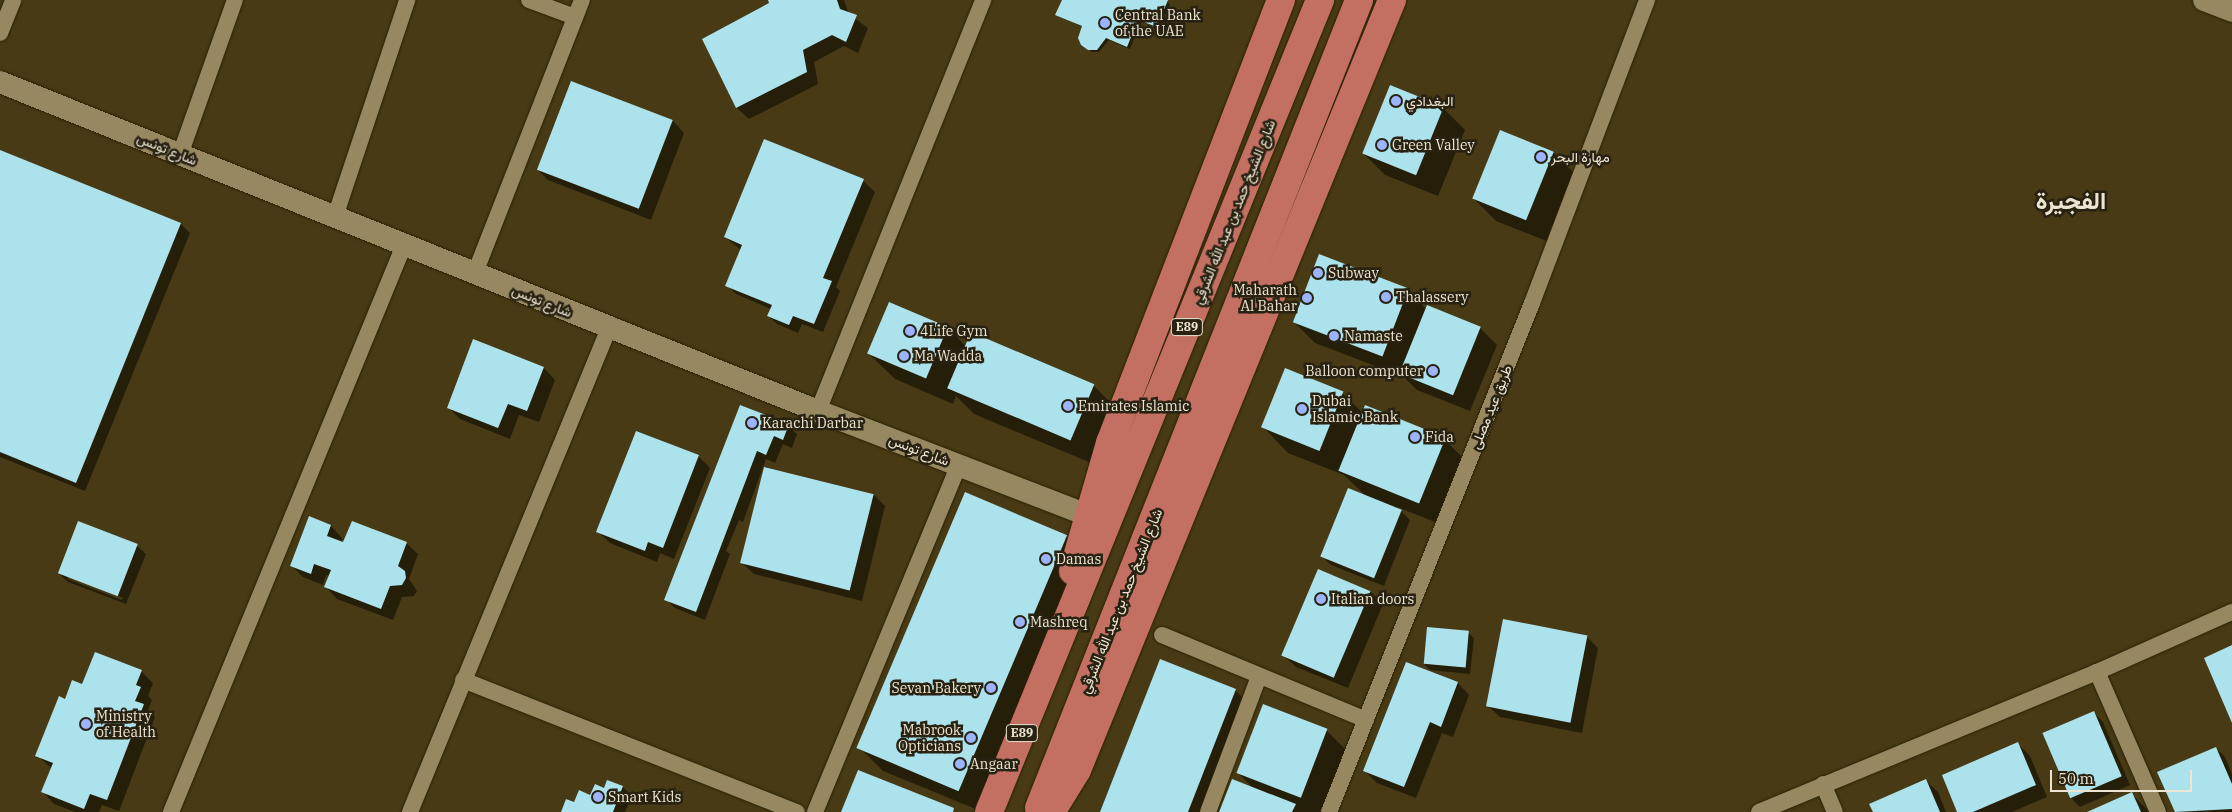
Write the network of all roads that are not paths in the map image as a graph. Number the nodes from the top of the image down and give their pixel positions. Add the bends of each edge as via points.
1 (13, 0) edge
2 (235, 0) edge
3 (407, 0) edge
4 (529, 0) edge
5 (582, 0) edge
6 (983, 0) edge
7 (1281, 0) edge
8 (1320, 0) edge
9 (1359, 0) edge
10 (1392, 0) edge
11 (1647, 0) edge
12 (2204, 0) edge
13 (2232, 11) edge
14 (575, 17) junction
15 (0, 33) edge
16 (0, 82) edge
17 (180, 155) junction
18 (335, 217) junction
19 (404, 245) junction
20 (475, 273) junction
21 (609, 328) junction
22 (818, 411) junction
23 (958, 466) junction
24 (1087, 515) junction
25 (2232, 612) edge
26 (1162, 635) dead end
27 (1054, 653) junction
28 (2097, 672) junction
29 (1259, 676) junction
30 (463, 680) junction
31 (1366, 720) junction
32 (1823, 784) junction
33 (171, 812) edge
34 (410, 812) edge
35 (798, 812) edge
36 (815, 812) edge
37 (989, 812) edge
38 (1038, 812) edge
39 (1051, 812) edge
40 (1208, 812) edge
41 (1329, 812) edge
42 (1759, 812) edge
43 (1836, 812) edge
44 (2158, 812) edge

1 - 15 street
2 - 17 street
3 - 18 street
4 - 14 street
5 - 14 street
6 - 22 street
7 - 24 highway via 1110,442
8 - 27 highway, شارع الشيخ حمد بن عبد الله الشرقي / E89
9 - 38 highway, شارع الشيخ حمد بن عبد الله الشرقي
10 - 39 highway via 1077,770
11 - 31 street, طريق عيد مصلى via 1511,356
12 - 13 street
14 - 20 street
16 - 17 street, شارع تونس
17 - 18 street, شارع تونس
18 - 19 street, شارع تونس
19 - 20 street, شارع تونس
19 - 33 street
20 - 21 street, شارع تونس
21 - 22 street, شارع تونس
21 - 30 street
22 - 23 street, شارع تونس
23 - 24 street, شارع تونس
23 - 36 street
24 - 27 highway
25 - 28 street
26 - 29 street
27 - 37 highway, شارع الشيخ حمد بن عبد الله الشرقي / E89
28 - 32 street
28 - 44 street
29 - 31 street
29 - 40 street
30 - 34 street
30 - 35 street
31 - 41 street, طريق عيد مصلى
32 - 42 street
32 - 43 street

